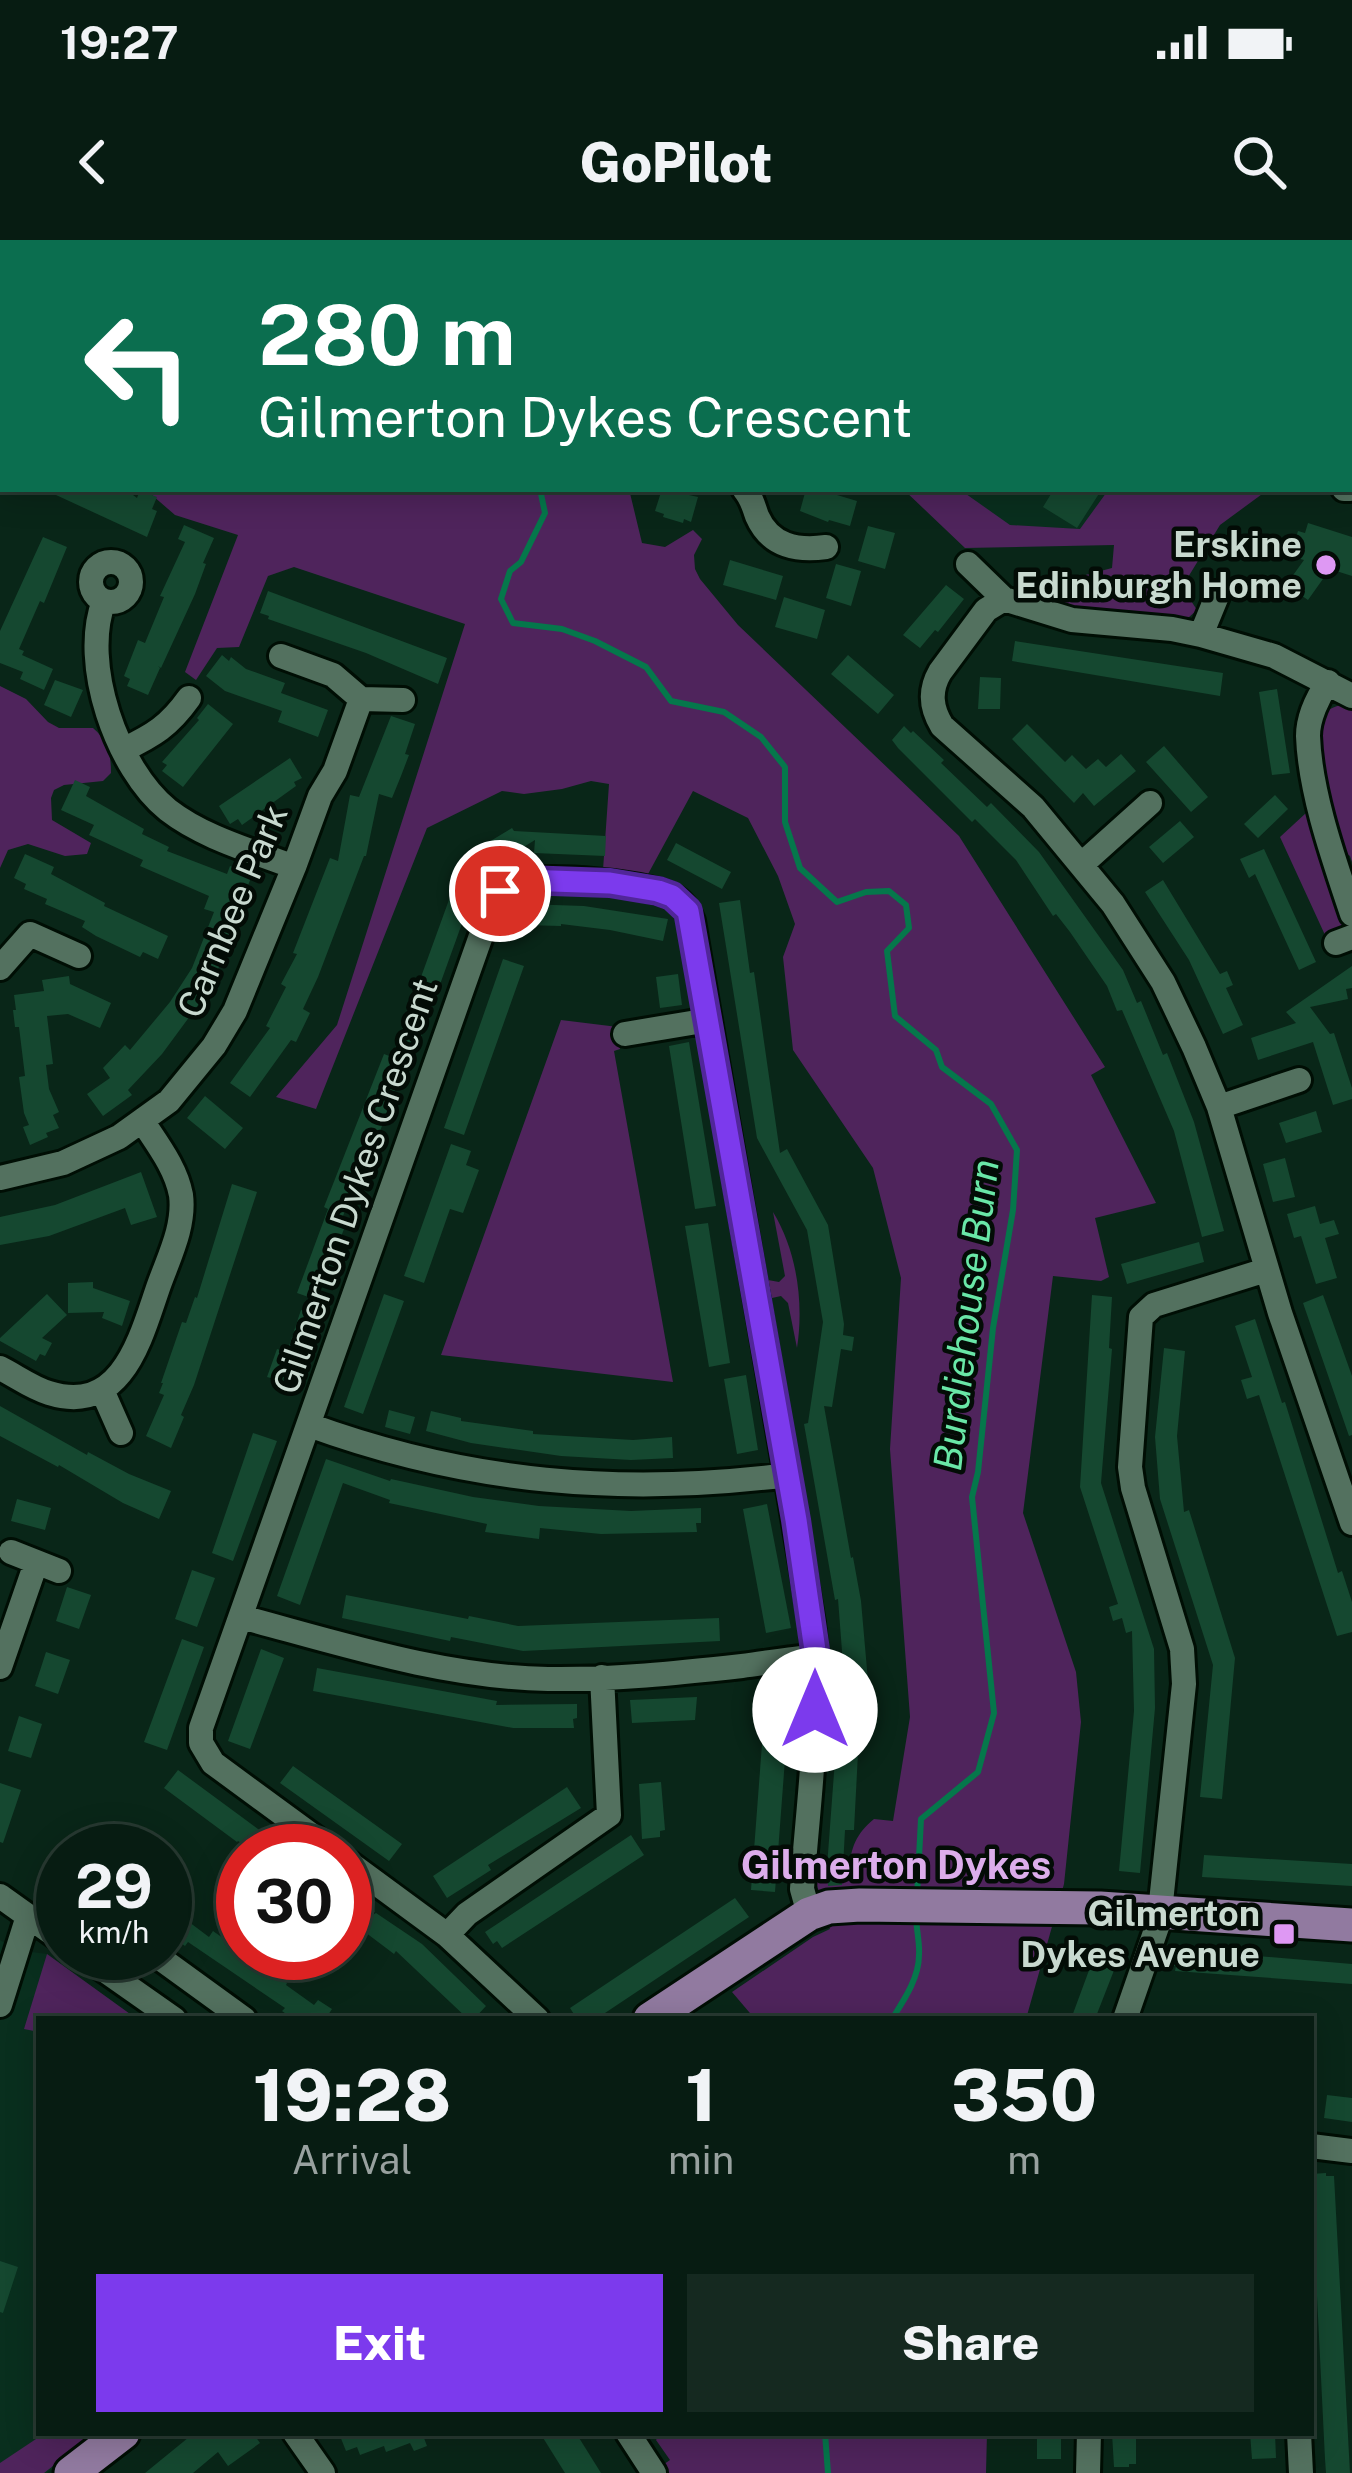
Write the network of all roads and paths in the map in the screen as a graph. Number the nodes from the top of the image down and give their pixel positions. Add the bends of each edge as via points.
1 (753, 492) edge
2 (811, 555) dead end
3 (968, 564) dead end
4 (1217, 596) dead end
5 (1010, 599) junction
6 (104, 601) dead end
7 (1201, 635) junction
8 (281, 656) dead end
9 (1328, 682) junction
10 (1352, 696) edge
11 (189, 698) dead end
12 (361, 699) junction
13 (403, 700) dead end
14 (123, 750) junction
15 (1150, 803) dead end
16 (1081, 865) junction
17 (294, 867) junction
18 (1352, 914) edge
19 (79, 956) dead end
20 (0, 968) edge
21 (709, 1019) junction
22 (625, 1034) dead end
23 (1299, 1080) dead end
24 (1219, 1107) junction
25 (143, 1122) junction
26 (0, 1175) edge
27 (1266, 1270) junction
28 (0, 1367) edge
29 (102, 1390) junction
30 (309, 1425) junction
31 (121, 1433) dead end
32 (788, 1475) junction
33 (1352, 1522) edge
34 (10, 1552) dead end
35 (241, 1617) junction
36 (816, 1657) junction
37 (0, 1667) edge
38 (602, 1677) junction
39 (296, 1824) edge
40 (372, 1880) edge
41 (0, 1895) edge
42 (1161, 1912) junction
43 (809, 1914) junction
44 (28, 1916) junction
45 (36, 1922) edge
46 (1352, 1924) edge
47 (447, 1935) junction
48 (118, 1980) edge
49 (190, 1980) edge
50 (0, 2005) edge
51 (170, 2016) edge
52 (240, 2016) edge
53 (534, 2016) edge
54 (662, 2016) edge
55 (1126, 2016) edge
56 (1314, 2146) edge
57 (1352, 2151) edge
58 (119, 2436) edge
59 (297, 2436) edge
60 (630, 2436) edge
61 (1089, 2436) edge
62 (1299, 2436) edge
63 (71, 2473) edge
64 (323, 2473) edge
65 (654, 2473) edge
66 (1088, 2473) edge
67 (1301, 2473) edge

1 - 2 street via 768,534
3 - 5 street
4 - 7 street
5 - 7 street via 1072,620
5 - 16 street via 986,610 940,672 934,713 1013,786
6 - 14 street via 94,642
7 - 9 street
8 - 12 street via 334,675
9 - 10 street
9 - 18 street via 1308,733
11 - 14 street via 172,722
12 - 13 street
12 - 17 street, Carnbee Park
14 - 17 street via 168,810
15 - 16 street
16 - 24 street via 1163,982
17 - 25 street, Carnbee Park via 235,1011 189,1077
19 - 20 street via 24,925
21 - 22 street
21 - 30 street, Gilmerton Dykes Crescent via 692,921 672,896 585,881 523,880 500,891
21 - 32 street, Gilmerton Dykes Crescent
23 - 24 street
24 - 27 street
25 - 26 street, Carnbee Park via 63,1162
25 - 29 street via 177,1177 182,1208 142,1334 124,1371
27 - 33 street
27 - 42 street via 1154,1305 1141,1317 1130,1467 1185,1665
28 - 29 street via 56,1395
29 - 31 street
30 - 32 street via 529,1480 680,1485
30 - 35 street, Gilmerton Dykes Crescent
32 - 36 street, Gilmerton Dykes Crescent
34 - 37 street via 47,1567
35 - 38 street via 345,1647 510,1678
35 - 39 street, Gilmerton Dykes Crescent via 201,1743 214,1763
36 - 38 street
36 - 43 street, Gilmerton Dykes Crescent via 802,1888
38 - 47 street via 609,1815
40 - 47 street
41 - 44 street
42 - 43 main road via 860,1905
42 - 46 main road
42 - 55 street
43 - 54 main road
44 - 45 street
44 - 50 street
47 - 53 street
48 - 51 street
49 - 52 street
56 - 57 street
58 - 63 main road
59 - 64 street
60 - 65 street
61 - 66 street
62 - 67 street

